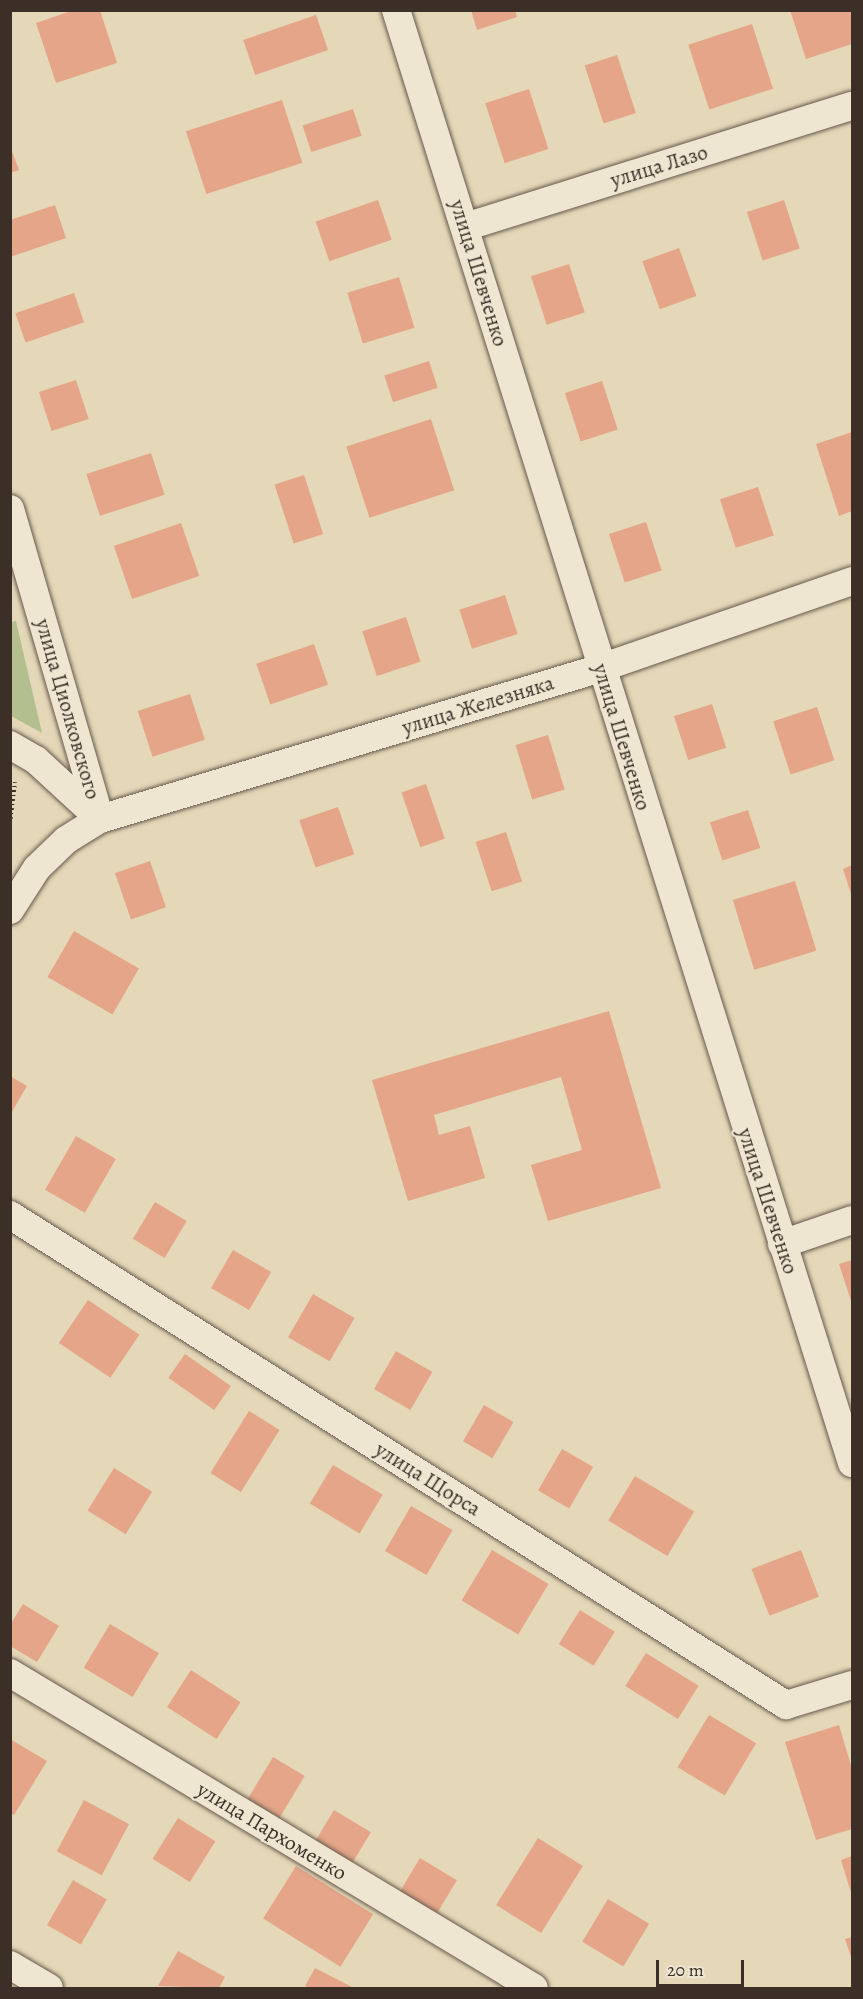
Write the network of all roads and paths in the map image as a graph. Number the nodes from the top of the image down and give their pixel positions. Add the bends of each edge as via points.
1 (396, 10) edge
2 (852, 106) edge
3 (465, 227) junction
4 (10, 509) edge
5 (852, 581) edge
6 (601, 668) junction
7 (13, 746) edge
8 (100, 819) junction
9 (10, 823) edge
10 (10, 910) edge
11 (10, 1215) edge
12 (852, 1220) edge
13 (782, 1244) junction
14 (852, 1463) edge
15 (10, 1673) edge
16 (852, 1685) edge
17 (10, 1965) edge
18 (49, 1989) edge
19 (534, 1989) edge

1 - 3 street, улица Шевченко
2 - 3 street, улица Лазо
3 - 6 street, улица Шевченко
4 - 8 street, улица Циолковского
5 - 6 street, улица Железняка
6 - 8 street, улица Железняка
6 - 13 street, улица Шевченко
7 - 8 street via 36,760
7 - 9 path
8 - 10 street, улица Циолковского via 66,840 38,868
11 - 16 street, улица Щорса via 786,1705
12 - 13 street
13 - 14 street, улица Шевченко
15 - 19 street, улица Пархоменко
17 - 18 street

